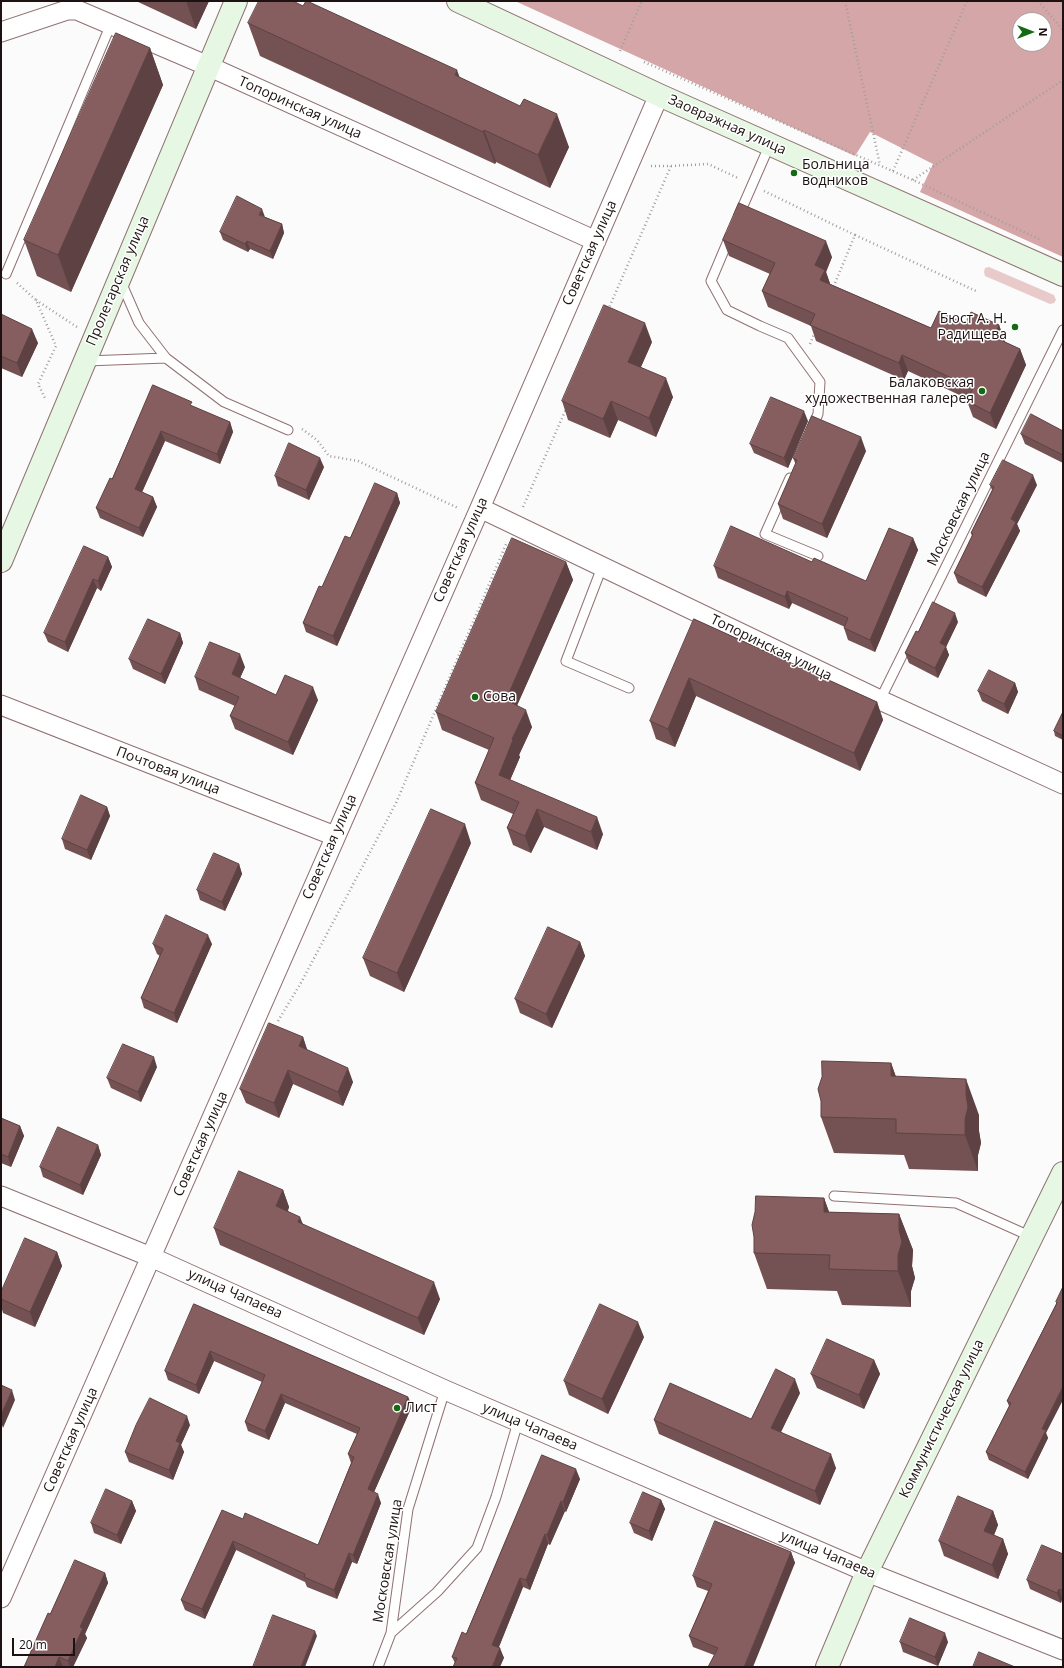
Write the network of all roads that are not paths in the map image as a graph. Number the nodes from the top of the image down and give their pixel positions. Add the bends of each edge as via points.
1 (236, 1) edge
2 (458, 1) edge
3 (110, 24) junction
4 (1, 32) edge
5 (208, 66) junction
6 (659, 95) junction
7 (770, 144) junction
8 (596, 241) junction
9 (6, 274) road end
10 (1063, 275) edge
11 (119, 279) junction
12 (1063, 330) edge
13 (166, 358) junction
14 (85, 361) junction
15 (288, 430) road end
16 (809, 435) edge
17 (793, 470) edge
18 (478, 512) junction
19 (818, 556) dead end
20 (1, 561) edge
21 (602, 567) junction
22 (629, 688) dead end
23 (880, 700) junction
24 (1, 705) edge
25 (1063, 784) edge
26 (335, 836) junction
27 (1063, 1173) edge
28 (1, 1196) edge
29 (834, 1196) dead end
30 (1032, 1237) junction
31 (152, 1257) junction
32 (445, 1390) junction
33 (518, 1422) junction
34 (867, 1572) junction
35 (1, 1598) edge
36 (391, 1632) junction
37 (1063, 1650) edge
38 (378, 1667) edge
39 (827, 1667) edge

1 - 5 main road, Пролетарская улица
2 - 6 main road, Заовражная улица
3 - 4 street, Топоринская улица via 77,10 67,10
3 - 5 street, Топоринская улица
3 - 9 lane
5 - 8 street, Топоринская улица
5 - 11 main road, Пролетарская улица
6 - 7 main road, Заовражная улица
6 - 8 street, Советская улица
7 - 10 main road, Заовражная улица
7 - 16 lane via 711,281 727,310 788,338 820,382 818,414
8 - 18 street, Советская улица
11 - 13 lane via 139,323
11 - 14 main road, Пролетарская улица
12 - 23 lane, Московская улица
13 - 14 lane
13 - 15 lane via 224,402
14 - 20 main road, Пролетарская улица
17 - 19 lane via 765,534
18 - 21 street, Топоринская улица via 515,525
18 - 26 street, Советская улица
21 - 22 lane via 566,661
21 - 23 street, Топоринская улица
23 - 25 street, Топоринская улица
24 - 26 street, Почтовая улица
26 - 31 street, Советская улица
27 - 30 main road, Коммунистическая улица
28 - 31 street, улица Чапаева
29 - 30 lane via 956,1203
30 - 34 main road, Коммунистическая улица
31 - 32 street, улица Чапаева
31 - 35 street, Советская улица
32 - 33 street, улица Чапаева
32 - 36 lane, Московская улица via 408,1509
33 - 34 street, улица Чапаева
33 - 36 lane via 496,1497 477,1548 437,1592
34 - 37 street, улица Чапаева
34 - 39 main road, Коммунистическая улица
36 - 38 lane, Московская улица

